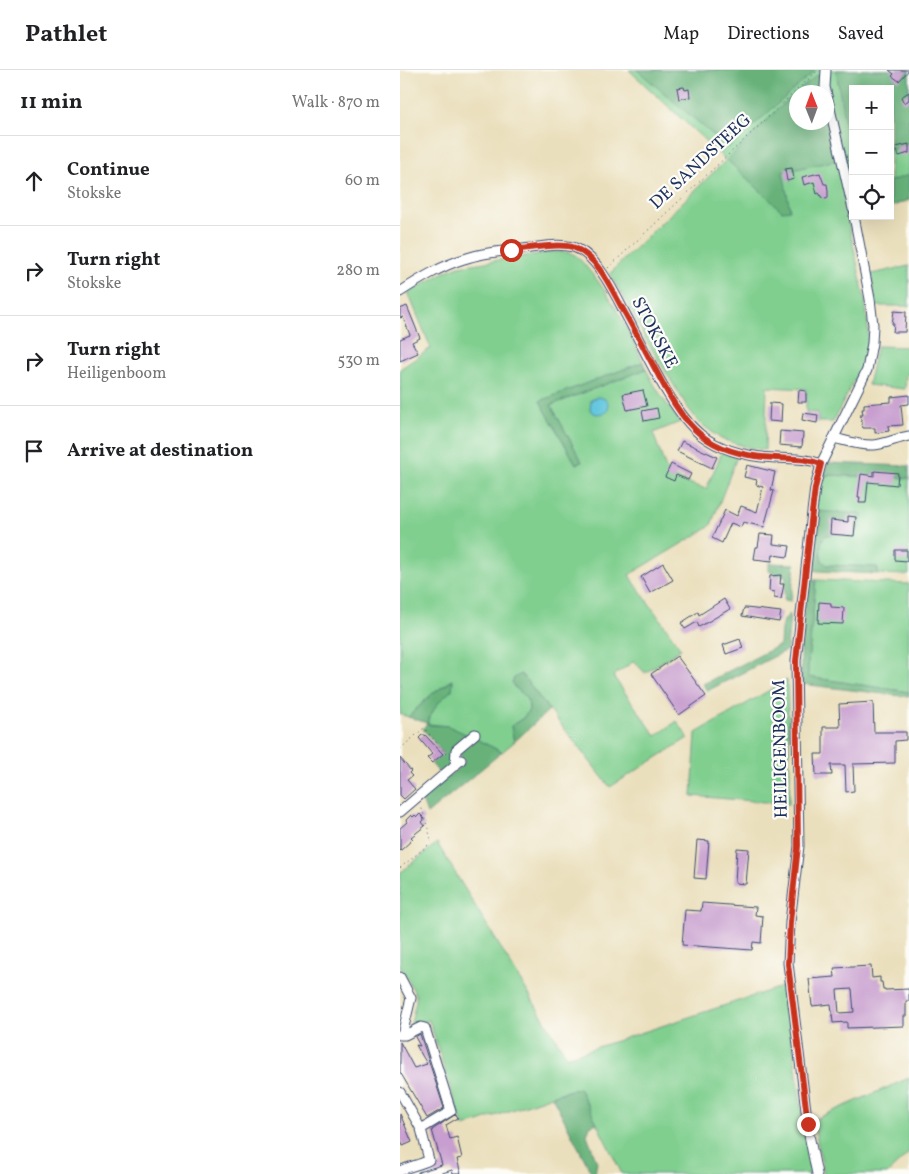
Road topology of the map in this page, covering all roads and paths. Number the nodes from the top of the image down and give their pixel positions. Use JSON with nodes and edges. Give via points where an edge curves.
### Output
{"nodes":[{"id":1,"x":818,"y":70,"type":"edge"},
{"id":2,"x":826,"y":70,"type":"edge"},
{"id":3,"x":849,"y":192,"type":"edge"},
{"id":4,"x":855,"y":220,"type":"edge"},
{"id":5,"x":602,"y":273,"type":"junction"},
{"id":6,"x":400,"y":292,"type":"edge"},
{"id":7,"x":909,"y":436,"type":"edge"},
{"id":8,"x":834,"y":438,"type":"junction"},
{"id":9,"x":821,"y":464,"type":"junction"},
{"id":10,"x":475,"y":734,"type":"dead end"},
{"id":11,"x":400,"y":749,"type":"edge"},
{"id":12,"x":458,"y":763,"type":"junction"},
{"id":13,"x":415,"y":799,"type":"junction"},
{"id":14,"x":400,"y":812,"type":"edge"},
{"id":15,"x":400,"y":868,"type":"edge"},
{"id":16,"x":400,"y":977,"type":"edge"},
{"id":17,"x":401,"y":1035,"type":"edge"},
{"id":18,"x":400,"y":1092,"type":"edge"},
{"id":19,"x":421,"y":1129,"type":"junction"},
{"id":20,"x":400,"y":1171,"type":"edge"},
{"id":21,"x":817,"y":1174,"type":"edge"}],
"edges":[{"from":1,"to":5,"type":"path","name":"DE SANDSTEEG"},
{"from":2,"to":3,"type":"street","via":[[825,87]]},
{"from":4,"to":8,"type":"street","name":"HEILIGENBOOM","via":[[870,299],[872,343],[867,370]]},
{"from":5,"to":6,"type":"street","name":"STOKSKE","via":[[585,253],[573,247],[555,246],[464,259]]},
{"from":5,"to":9,"type":"street","name":"STOKSKE","via":[[670,396],[695,430],[718,446],[737,453],[804,459]]},
{"from":7,"to":8,"type":"street","via":[[873,445]]},
{"from":8,"to":9,"type":"street","name":"HEILIGENBOOM"},
{"from":9,"to":21,"type":"street","name":"HEILIGENBOOM","via":[[815,488],[796,661],[798,846],[788,964],[809,1135]]},
{"from":10,"to":12,"type":"street","via":[[456,750]]},
{"from":11,"to":12,"type":"path","via":[[424,728]]},
{"from":12,"to":13,"type":"street"},
{"from":13,"to":14,"type":"street"},
{"from":13,"to":15,"type":"path","via":[[421,805],[432,842]]},
{"from":16,"to":17,"type":"street","via":[[411,998]]},
{"from":17,"to":19,"type":"street","via":[[425,1028],[451,1111]]},
{"from":18,"to":19,"type":"street"},
{"from":19,"to":20,"type":"street","via":[[429,1160]]}]}
